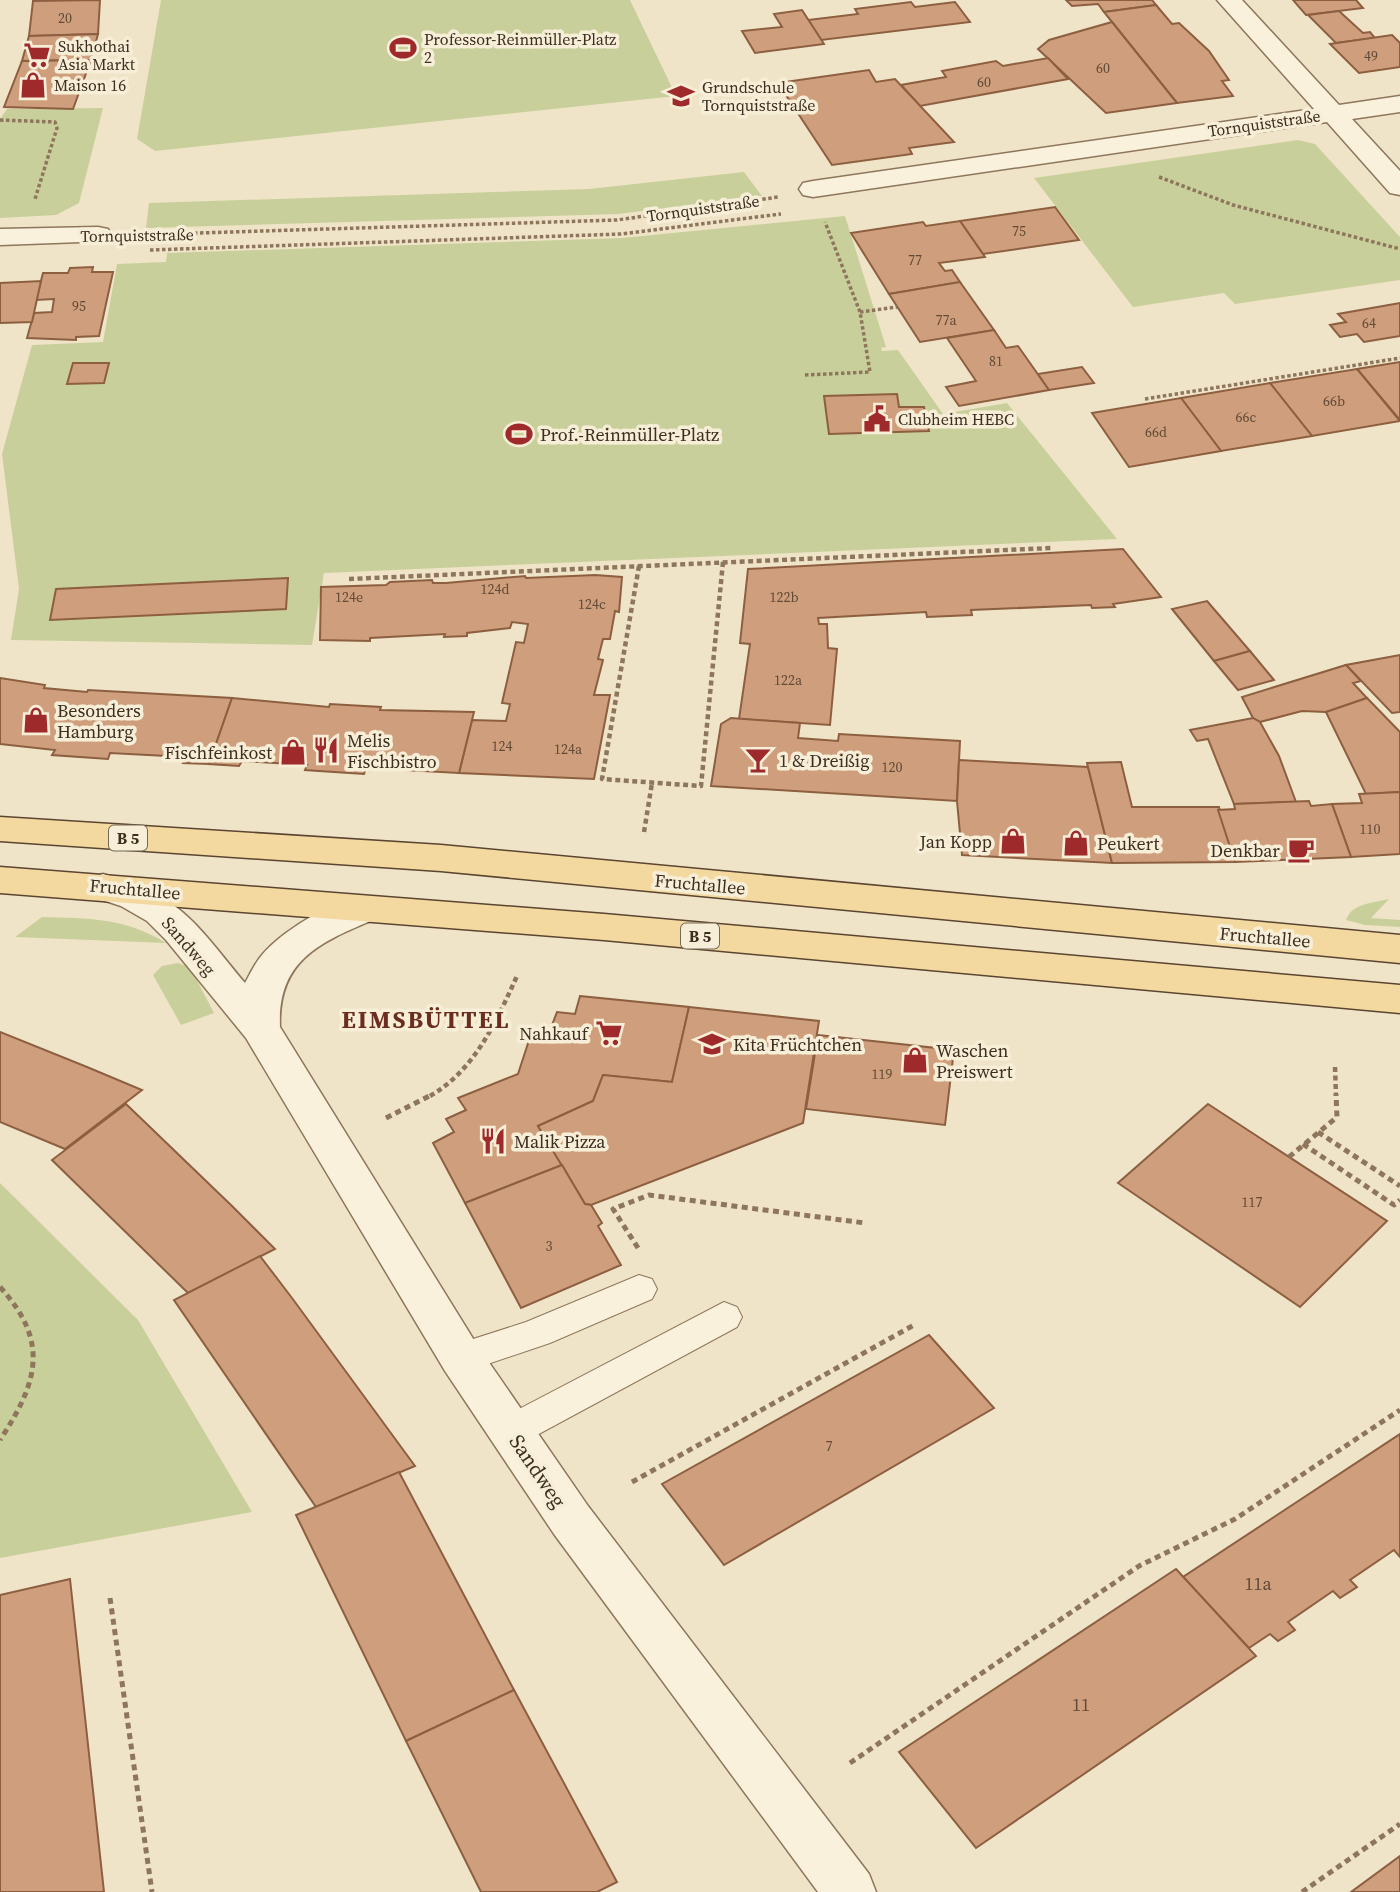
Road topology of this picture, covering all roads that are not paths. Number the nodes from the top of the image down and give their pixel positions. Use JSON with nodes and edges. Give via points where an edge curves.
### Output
{"nodes":[{"id":1,"x":1229,"y":0,"type":"edge"},
{"id":2,"x":1400,"y":104,"type":"edge"},
{"id":3,"x":1331,"y":114,"type":"junction"},
{"id":4,"x":1400,"y":187,"type":"edge"},
{"id":5,"x":813,"y":190,"type":"road end"},
{"id":6,"x":98,"y":235,"type":"road end"},
{"id":7,"x":0,"y":237,"type":"edge"},
{"id":8,"x":0,"y":829,"type":"edge"},
{"id":9,"x":0,"y":880,"type":"edge"},
{"id":10,"x":103,"y":887,"type":"junction"},
{"id":11,"x":367,"y":908,"type":"junction"},
{"id":12,"x":1400,"y":948,"type":"edge"},
{"id":13,"x":1400,"y":999,"type":"edge"},
{"id":14,"x":260,"y":1028,"type":"junction"},
{"id":15,"x":639,"y":1289,"type":"dead end"},
{"id":16,"x":724,"y":1317,"type":"dead end"},
{"id":17,"x":461,"y":1358,"type":"junction"},
{"id":18,"x":510,"y":1432,"type":"junction"},
{"id":19,"x":850,"y":1892,"type":"edge"}],
"edges":[{"from":1,"to":3,"type":"street"},
{"from":2,"to":3,"type":"street","name":"Tornquiststraße"},
{"from":3,"to":4,"type":"street"},
{"from":3,"to":5,"type":"street","name":"Tornquiststraße"},
{"from":6,"to":7,"type":"street","name":"Tornquiststraße"},
{"from":8,"to":12,"type":"main road","name":"Fruchtallee","number":"B 5","via":[[441,858]]},
{"from":9,"to":10,"type":"main road","name":"Fruchtallee","number":"B 5"},
{"from":10,"to":11,"type":"main road","name":"Fruchtallee","number":"B 5"},
{"from":10,"to":14,"type":"street","name":"Sandweg","via":[[160,912]]},
{"from":11,"to":13,"type":"main road","name":"Fruchtallee","number":"B 5"},
{"from":11,"to":14,"type":"street","via":[[306,937],[272,968],[256,1006]]},
{"from":14,"to":17,"type":"street","name":"Sandweg"},
{"from":15,"to":17,"type":"lane","via":[[537,1333]]},
{"from":16,"to":18,"type":"lane"},
{"from":17,"to":18,"type":"street","name":"Sandweg"},
{"from":18,"to":19,"type":"street","name":"Sandweg"}]}
